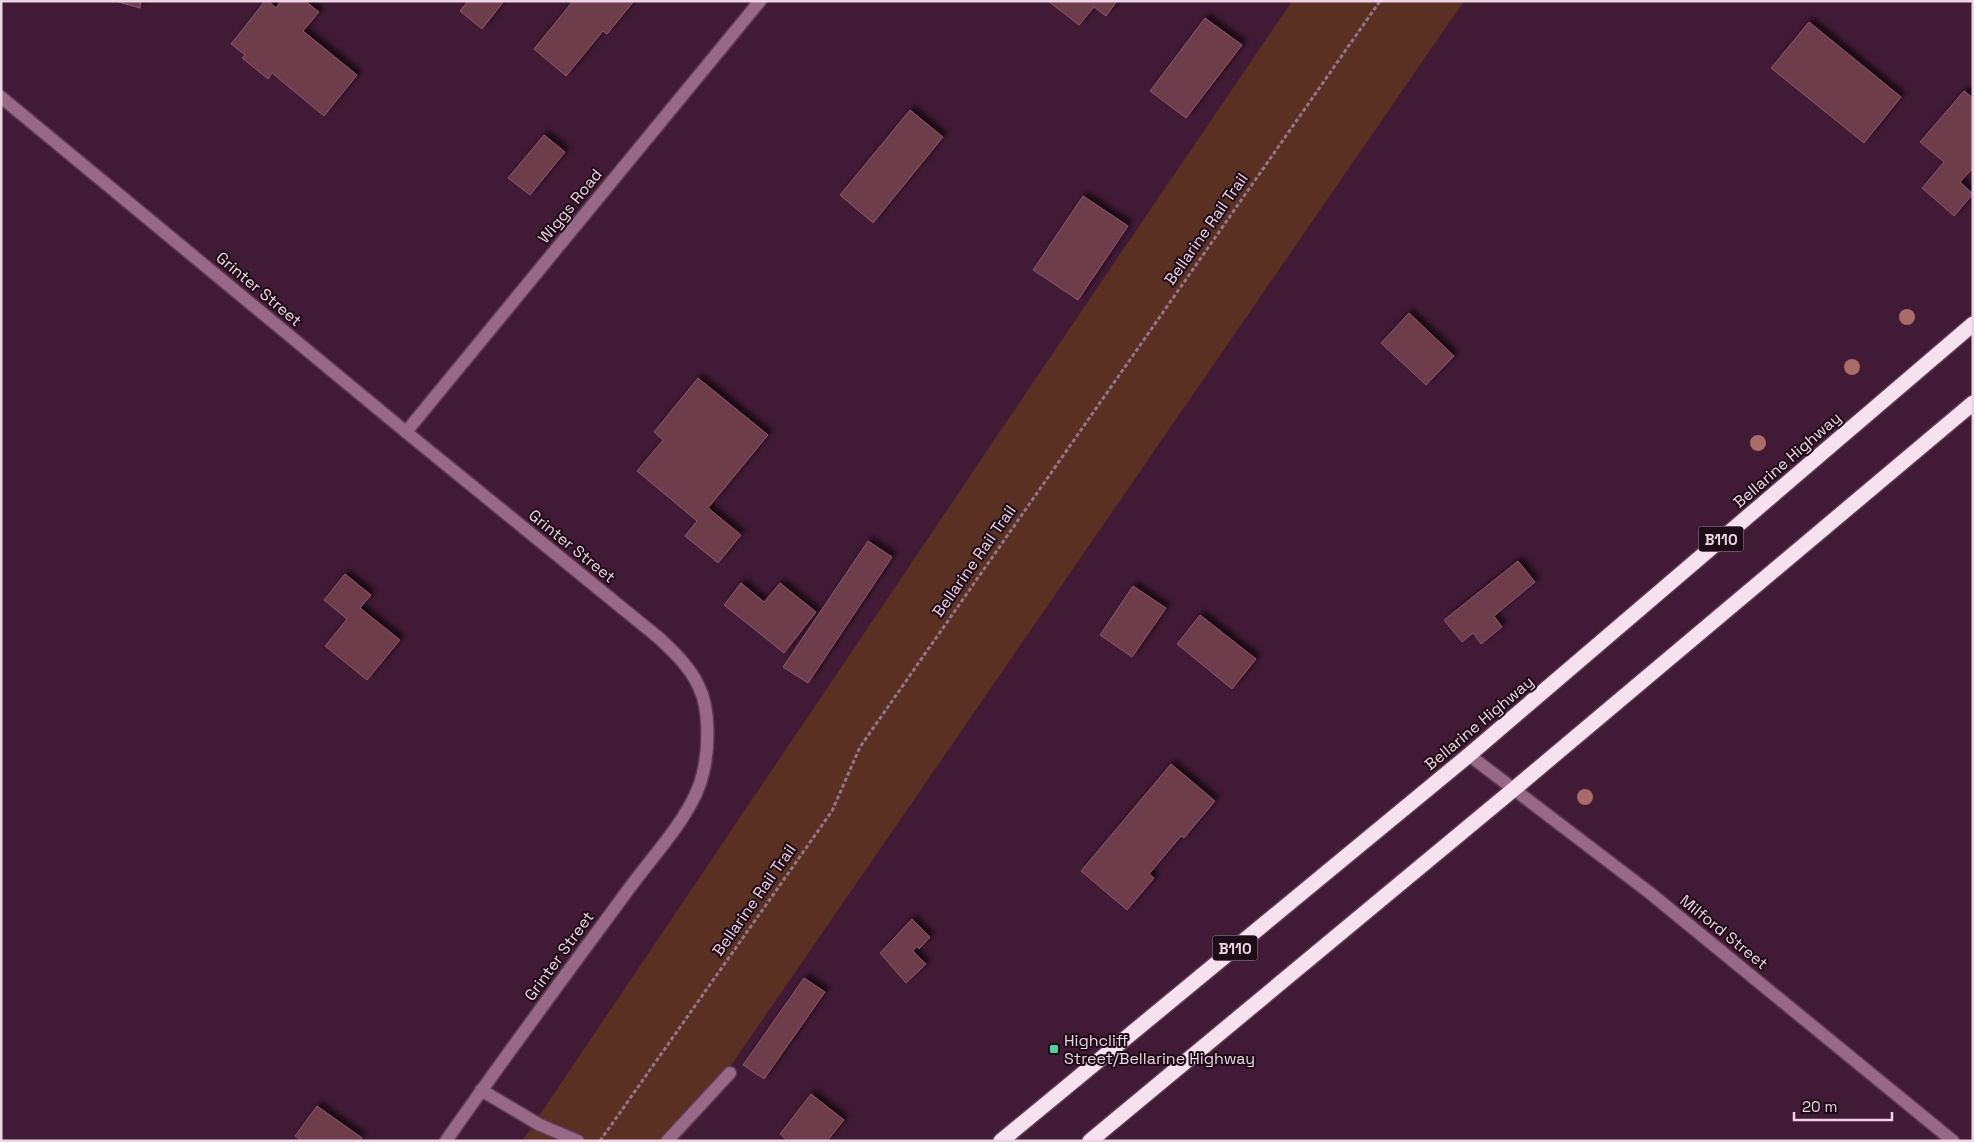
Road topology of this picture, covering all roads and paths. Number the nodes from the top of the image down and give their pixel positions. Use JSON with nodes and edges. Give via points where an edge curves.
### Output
{"nodes":[{"id":1,"x":760,"y":1,"type":"edge"},
{"id":2,"x":1380,"y":1,"type":"edge"},
{"id":3,"x":1,"y":97,"type":"edge"},
{"id":4,"x":1973,"y":324,"type":"edge"},
{"id":5,"x":1973,"y":403,"type":"edge"},
{"id":6,"x":406,"y":432,"type":"junction"},
{"id":7,"x":1469,"y":755,"type":"junction"},
{"id":8,"x":1514,"y":789,"type":"junction"},
{"id":9,"x":730,"y":1073,"type":"dead end"},
{"id":10,"x":481,"y":1090,"type":"junction"},
{"id":11,"x":446,"y":1141,"type":"edge"},
{"id":12,"x":578,"y":1141,"type":"edge"},
{"id":13,"x":600,"y":1141,"type":"edge"},
{"id":14,"x":667,"y":1141,"type":"edge"},
{"id":15,"x":1001,"y":1141,"type":"edge"},
{"id":16,"x":1090,"y":1141,"type":"edge"},
{"id":17,"x":1953,"y":1141,"type":"edge"}],
"edges":[{"from":1,"to":6,"type":"street","name":"Wiggs Road"},
{"from":2,"to":13,"type":"path","name":"Bellarine Rail Trail","via":[[860,747],[832,811]]},
{"from":3,"to":6,"type":"street","name":"Grinter Street"},
{"from":4,"to":7,"type":"highway","name":"Bellarine Highway","number":"B110"},
{"from":5,"to":8,"type":"highway"},
{"from":6,"to":10,"type":"street","name":"Grinter Street","via":[[659,638],[682,660],[700,688],[706,712],[703,773],[687,812]]},
{"from":7,"to":8,"type":"street","name":"Milford Street"},
{"from":7,"to":15,"type":"highway","name":"Bellarine Highway","number":"B110"},
{"from":8,"to":16,"type":"highway"},
{"from":8,"to":17,"type":"street","name":"Milford Street","via":[[1650,893]]},
{"from":9,"to":14,"type":"street"},
{"from":10,"to":11,"type":"street","name":"Grinter Street"},
{"from":10,"to":12,"type":"street","via":[[540,1125]]}]}
